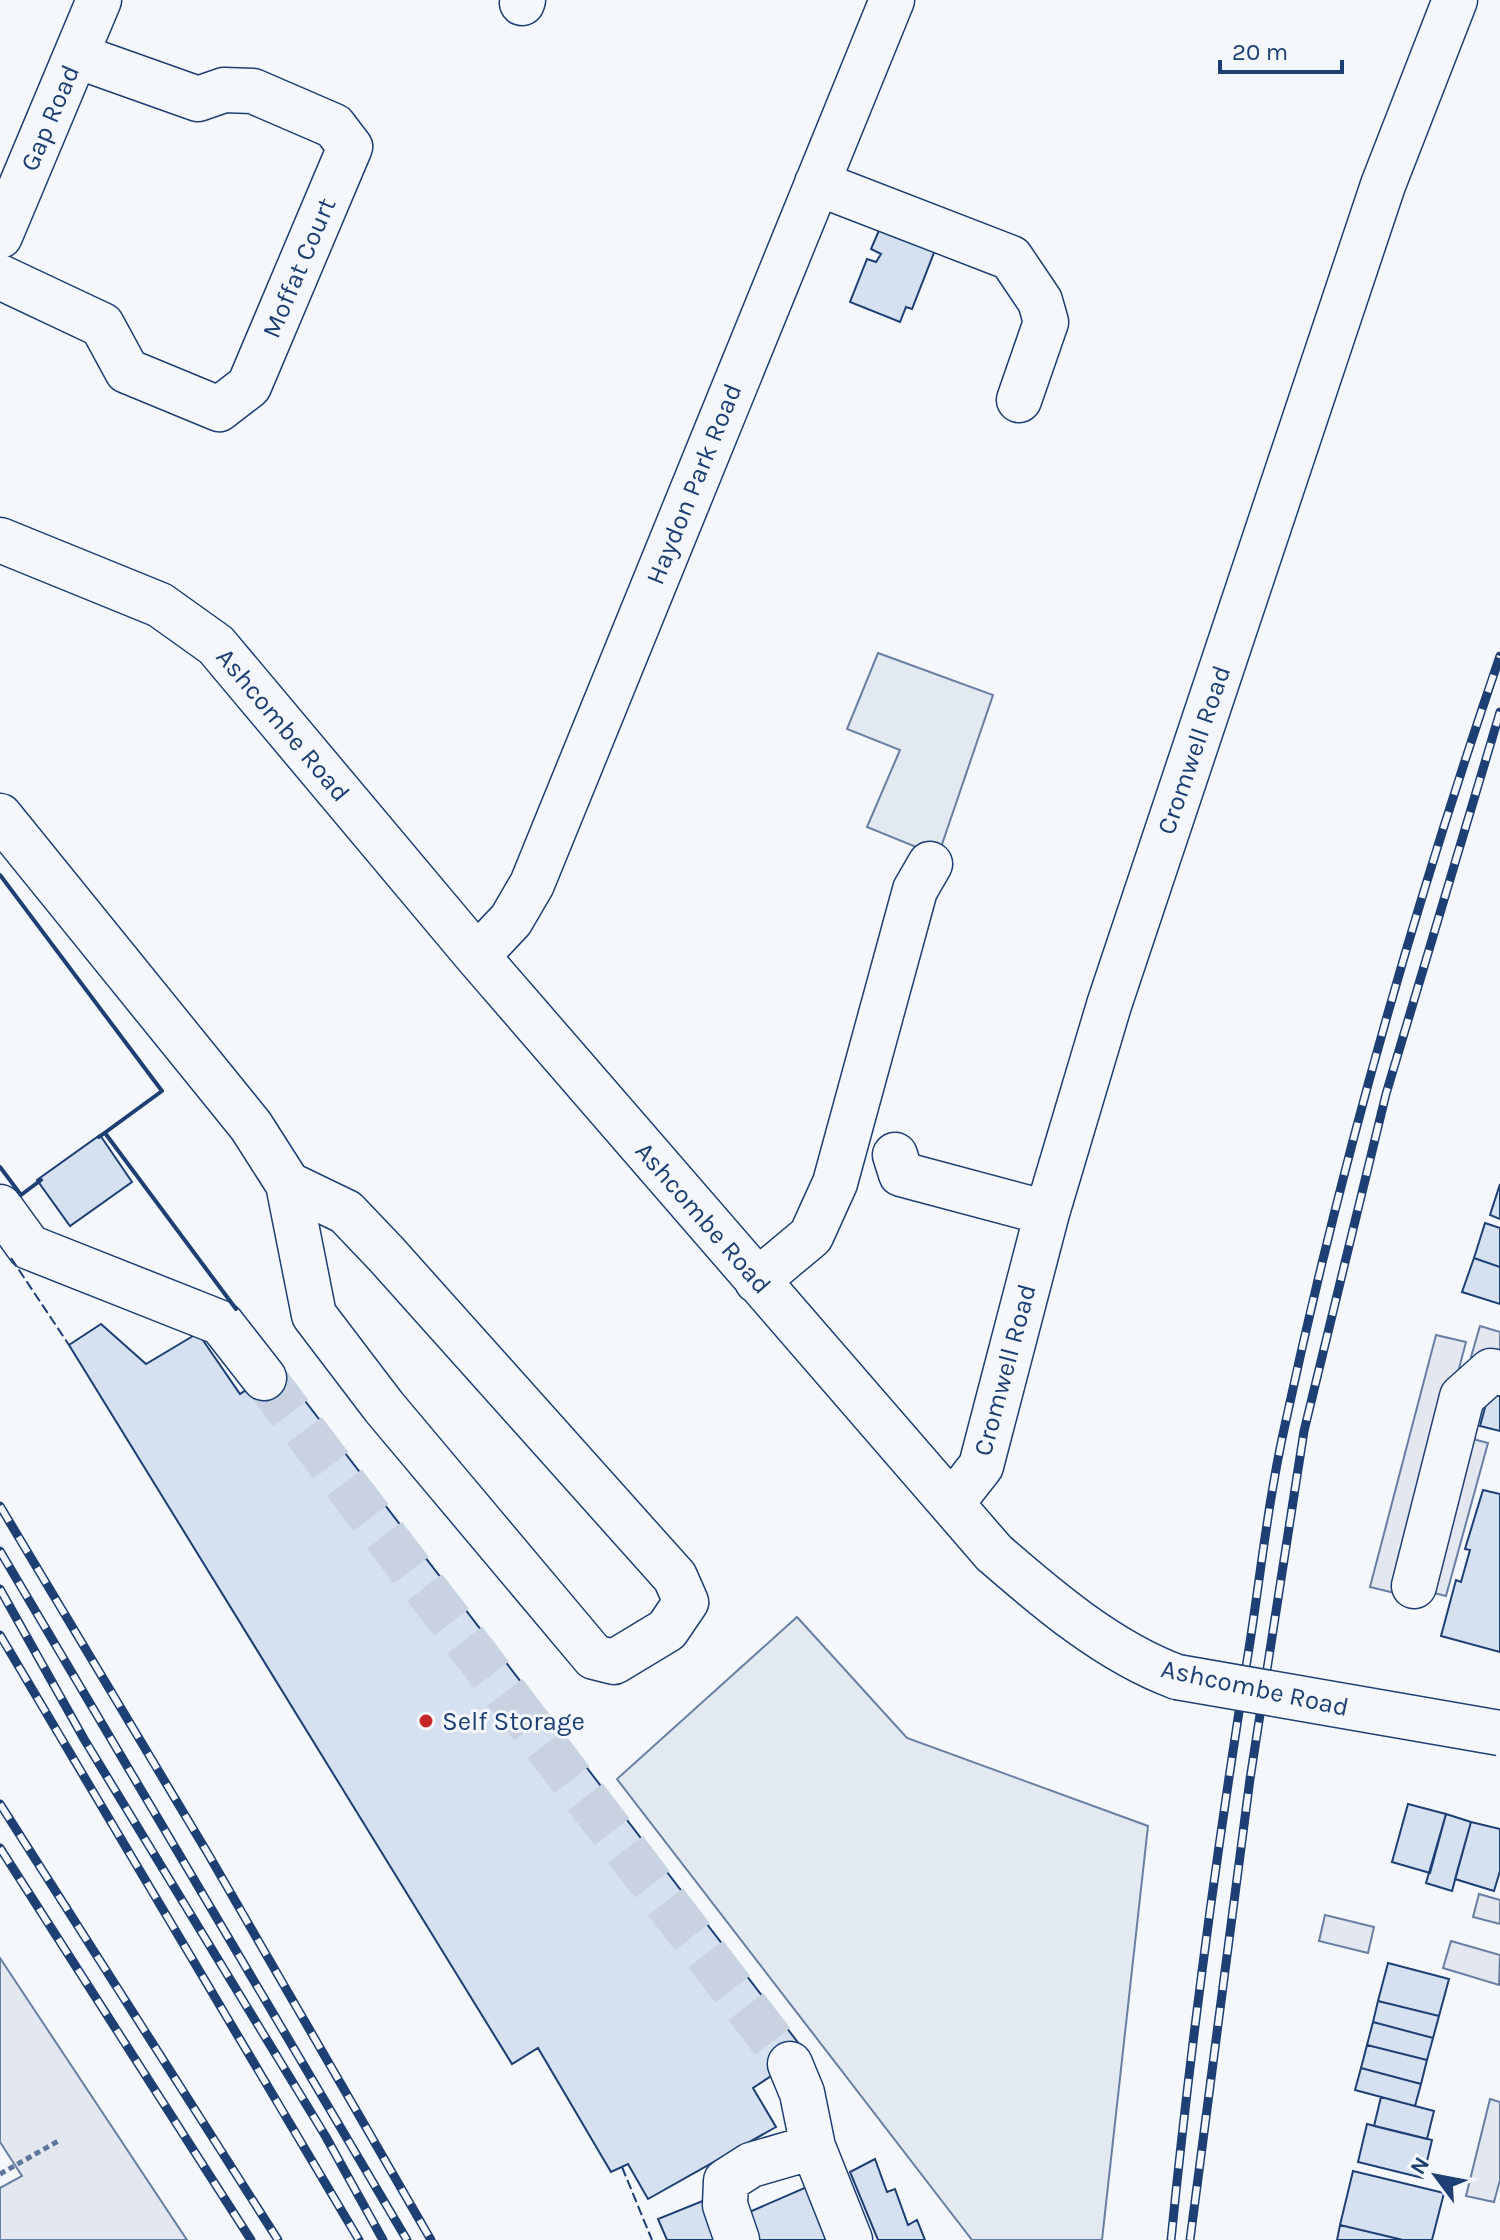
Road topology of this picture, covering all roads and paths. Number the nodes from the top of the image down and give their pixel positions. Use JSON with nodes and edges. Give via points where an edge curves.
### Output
{"nodes":[{"id":1,"x":99,"y":0,"type":"edge"},
{"id":2,"x":892,"y":0,"type":"edge"},
{"id":3,"x":1455,"y":0,"type":"edge"},
{"id":4,"x":77,"y":56,"type":"junction"},
{"id":5,"x":817,"y":183,"type":"junction"},
{"id":6,"x":0,"y":236,"type":"edge"},
{"id":7,"x":0,"y":277,"type":"edge"},
{"id":8,"x":1019,"y":400,"type":"dead end"},
{"id":9,"x":0,"y":540,"type":"edge"},
{"id":10,"x":0,"y":816,"type":"edge"},
{"id":11,"x":930,"y":864,"type":"dead end"},
{"id":12,"x":477,"y":956,"type":"junction"},
{"id":13,"x":895,"y":1155,"type":"dead end"},
{"id":14,"x":288,"y":1184,"type":"junction"},
{"id":15,"x":0,"y":1207,"type":"edge"},
{"id":16,"x":1047,"y":1213,"type":"junction"},
{"id":17,"x":757,"y":1281,"type":"junction"},
{"id":18,"x":1500,"y":1373,"type":"edge"},
{"id":19,"x":264,"y":1378,"type":"tunnel mouth"},
{"id":20,"x":952,"y":1503,"type":"junction"},
{"id":21,"x":1414,"y":1586,"type":"dead end"},
{"id":22,"x":1500,"y":1733,"type":"edge"},
{"id":23,"x":790,"y":2064,"type":"tunnel mouth"},
{"id":24,"x":60,"y":2140,"type":"dead end"},
{"id":25,"x":813,"y":2147,"type":"junction"},
{"id":26,"x":0,"y":2174,"type":"edge"},
{"id":27,"x":737,"y":2240,"type":"edge"},
{"id":28,"x":850,"y":2240,"type":"edge"}],
"edges":[{"from":1,"to":4,"type":"street","name":"Gap Road"},
{"from":2,"to":5,"type":"street","name":"Haydon Park Road"},
{"from":3,"to":16,"type":"street","name":"Cromwell Road","via":[[1383,185],[1147,886]]},
{"from":4,"to":6,"type":"street","name":"Gap Road"},
{"from":4,"to":7,"type":"street","name":"Moffat Court","via":[[198,99],[224,90],[253,91],[334,126],[350,147],[249,386],[219,409],[127,371],[102,325]]},
{"from":5,"to":8,"type":"street","via":[[1011,258],[1040,301],[1046,322]]},
{"from":5,"to":12,"type":"street","name":"Haydon Park Road","via":[[532,884],[511,920]]},
{"from":9,"to":12,"type":"street","name":"Ashcombe Road","via":[[160,605],[216,645]]},
{"from":10,"to":14,"type":"street","via":[[251,1126]]},
{"from":11,"to":17,"type":"street","via":[[915,890],[835,1183],[811,1236]]},
{"from":12,"to":17,"type":"street","name":"Ashcombe Road"},
{"from":13,"to":16,"type":"street","via":[[901,1174]]},
{"from":14,"to":14,"type":"street","via":[[314,1315],[384,1407],[594,1657],[614,1662],[667,1630],[686,1602],[675,1577],[346,1212]]},
{"from":15,"to":19,"type":"street","via":[[29,1247],[221,1323]]},
{"from":16,"to":20,"type":"street","name":"Cromwell Road","via":[[981,1466]]},
{"from":17,"to":20,"type":"street","name":"Ashcombe Road"},
{"from":18,"to":21,"type":"street","via":[[1491,1371],[1462,1397]]},
{"from":20,"to":22,"type":"street","name":"Ashcombe Road","bridge":true,"via":[[994,1553],[1036,1589],[1143,1665],[1177,1677]]},
{"from":23,"to":25,"type":"street"},
{"from":24,"to":26,"type":"path"},
{"from":25,"to":27,"type":"street","via":[[751,2165],[726,2181],[725,2205]]},
{"from":25,"to":28,"type":"street"}]}
